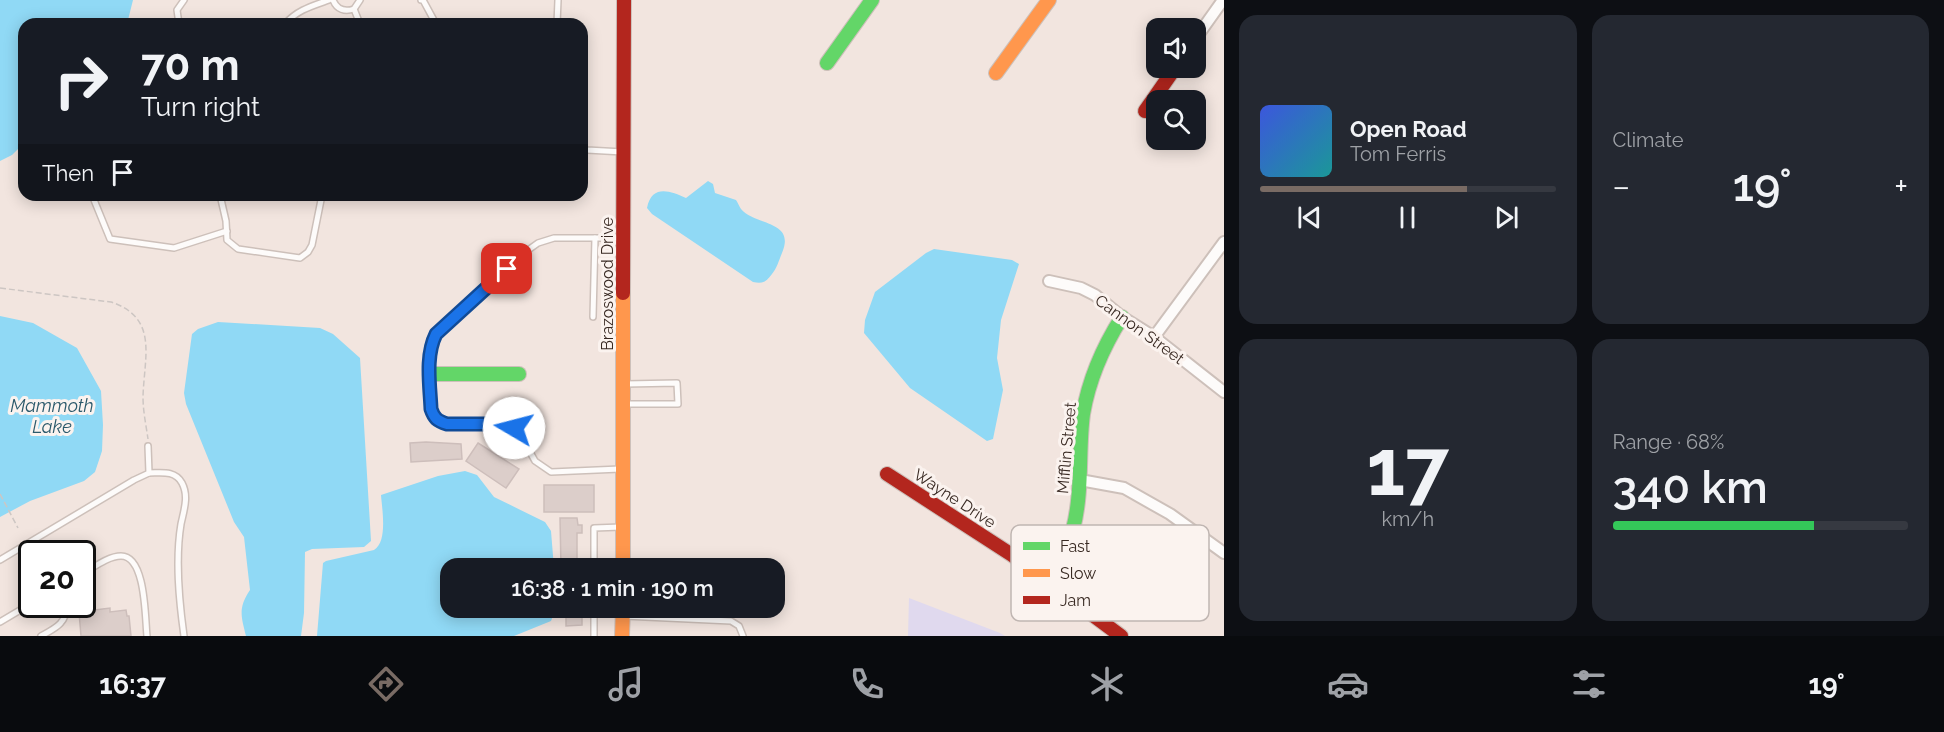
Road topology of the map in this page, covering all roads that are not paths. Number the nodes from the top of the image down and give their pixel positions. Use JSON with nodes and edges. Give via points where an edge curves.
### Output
{"nodes":[{"id":1,"x":184,"y":0,"type":"edge"},
{"id":2,"x":331,"y":0,"type":"edge"},
{"id":3,"x":360,"y":0,"type":"edge"},
{"id":4,"x":421,"y":0,"type":"edge"},
{"id":5,"x":558,"y":0,"type":"edge"},
{"id":6,"x":624,"y":0,"type":"edge"},
{"id":7,"x":872,"y":0,"type":"edge"},
{"id":8,"x":1049,"y":0,"type":"edge"},
{"id":9,"x":1223,"y":0,"type":"edge"},
{"id":10,"x":354,"y":9,"type":"junction"},
{"id":11,"x":178,"y":18,"type":"edge"},
{"id":12,"x":290,"y":18,"type":"edge"},
{"id":13,"x":358,"y":18,"type":"edge"},
{"id":14,"x":434,"y":18,"type":"edge"},
{"id":15,"x":557,"y":18,"type":"edge"},
{"id":16,"x":1206,"y":24,"type":"edge"},
{"id":17,"x":828,"y":63,"type":"dead end"},
{"id":18,"x":996,"y":73,"type":"dead end"},
{"id":19,"x":1168,"y":78,"type":"edge"},
{"id":20,"x":1145,"y":111,"type":"dead end"},
{"id":21,"x":588,"y":150,"type":"edge"},
{"id":22,"x":625,"y":152,"type":"junction"},
{"id":23,"x":94,"y":201,"type":"edge"},
{"id":24,"x":221,"y":201,"type":"edge"},
{"id":25,"x":321,"y":201,"type":"edge"},
{"id":26,"x":227,"y":231,"type":"junction"},
{"id":27,"x":595,"y":238,"type":"junction"},
{"id":28,"x":623,"y":238,"type":"junction"},
{"id":29,"x":1224,"y":242,"type":"edge"},
{"id":30,"x":1048,"y":281,"type":"dead end"},
{"id":31,"x":593,"y":316,"type":"dead end"},
{"id":32,"x":1122,"y":317,"type":"junction"},
{"id":33,"x":1155,"y":337,"type":"junction"},
{"id":34,"x":430,"y":374,"type":"junction"},
{"id":35,"x":519,"y":374,"type":"dead end"},
{"id":36,"x":623,"y":384,"type":"junction"},
{"id":37,"x":1224,"y":392,"type":"edge"},
{"id":38,"x":623,"y":404,"type":"junction"},
{"id":39,"x":148,"y":446,"type":"road end"},
{"id":40,"x":624,"y":469,"type":"junction"},
{"id":41,"x":149,"y":473,"type":"junction"},
{"id":42,"x":887,"y":474,"type":"dead end"},
{"id":43,"x":1080,"y":480,"type":"junction"},
{"id":44,"x":1074,"y":525,"type":"edge"},
{"id":45,"x":1185,"y":525,"type":"edge"},
{"id":46,"x":623,"y":527,"type":"junction"},
{"id":47,"x":1209,"y":542,"type":"edge"},
{"id":48,"x":1224,"y":553,"type":"edge"},
{"id":49,"x":1011,"y":554,"type":"edge"},
{"id":50,"x":594,"y":558,"type":"edge"},
{"id":51,"x":623,"y":558,"type":"edge"},
{"id":52,"x":0,"y":560,"type":"edge"},
{"id":53,"x":96,"y":566,"type":"edge"},
{"id":54,"x":18,"y":611,"type":"edge"},
{"id":55,"x":65,"y":618,"type":"edge"},
{"id":56,"x":594,"y":618,"type":"edge"},
{"id":57,"x":623,"y":618,"type":"edge"},
{"id":58,"x":695,"y":618,"type":"edge"},
{"id":59,"x":1100,"y":621,"type":"edge"},
{"id":60,"x":0,"y":622,"type":"edge"},
{"id":61,"x":41,"y":636,"type":"edge"},
{"id":62,"x":147,"y":636,"type":"edge"},
{"id":63,"x":184,"y":636,"type":"edge"},
{"id":64,"x":594,"y":636,"type":"edge"},
{"id":65,"x":622,"y":636,"type":"edge"},
{"id":66,"x":743,"y":636,"type":"edge"},
{"id":67,"x":1121,"y":636,"type":"edge"}],
"edges":[{"from":1,"to":11,"type":"lane","via":[[177,10]]},
{"from":2,"to":10,"type":"lane","via":[[345,11]]},
{"from":2,"to":12,"type":"lane"},
{"from":3,"to":10,"type":"lane"},
{"from":4,"to":14,"type":"lane"},
{"from":5,"to":15,"type":"lane"},
{"from":6,"to":22,"type":"street","name":"Brazoswood Drive"},
{"from":7,"to":17,"type":"street"},
{"from":8,"to":18,"type":"street"},
{"from":9,"to":16,"type":"street"},
{"from":10,"to":13,"type":"lane"},
{"from":19,"to":20,"type":"street"},
{"from":21,"to":22,"type":"lane"},
{"from":22,"to":28,"type":"street","name":"Brazoswood Drive"},
{"from":23,"to":26,"type":"lane","via":[[110,239],[174,248]]},
{"from":24,"to":26,"type":"lane"},
{"from":25,"to":26,"type":"lane","via":[[312,245],[300,258],[238,249],[227,240]]},
{"from":27,"to":28,"type":"lane"},
{"from":27,"to":31,"type":"lane"},
{"from":27,"to":34,"type":"lane","via":[[554,238],[524,253],[436,334]]},
{"from":28,"to":36,"type":"street","name":"Brazoswood Drive"},
{"from":29,"to":33,"type":"street"},
{"from":30,"to":32,"type":"street","name":"Cannon Street","via":[[1081,288]]},
{"from":32,"to":33,"type":"street","name":"Cannon Street"},
{"from":32,"to":43,"type":"street","name":"Mifflin Street","via":[[1101,350],[1088,389]]},
{"from":33,"to":37,"type":"street","name":"Cannon Street"},
{"from":34,"to":35,"type":"street"},
{"from":34,"to":40,"type":"lane","via":[[431,409],[439,421],[506,424],[520,434],[535,461],[551,472]]},
{"from":36,"to":38,"type":"street","name":"Brazoswood Drive"},
{"from":36,"to":38,"type":"lane","via":[[677,384],[678,404]]},
{"from":38,"to":40,"type":"street","name":"Brazoswood Drive"},
{"from":39,"to":41,"type":"lane"},
{"from":40,"to":46,"type":"street","name":"Brazoswood Drive"},
{"from":41,"to":52,"type":"lane"},
{"from":41,"to":63,"type":"lane","via":[[177,476],[187,497],[178,561]]},
{"from":42,"to":49,"type":"street","name":"Wayne Drive"},
{"from":43,"to":44,"type":"street","name":"Mifflin Street"},
{"from":43,"to":45,"type":"street","via":[[1124,488]]},
{"from":46,"to":50,"type":"lane","via":[[594,528]]},
{"from":46,"to":51,"type":"street","name":"Brazoswood Drive"},
{"from":47,"to":48,"type":"street"},
{"from":53,"to":62,"type":"lane","via":[[121,556],[137,568]]},
{"from":54,"to":60,"type":"lane"},
{"from":55,"to":61,"type":"lane"},
{"from":56,"to":64,"type":"lane"},
{"from":57,"to":65,"type":"street"},
{"from":58,"to":66,"type":"lane","via":[[731,621],[739,626]]},
{"from":59,"to":67,"type":"street","name":"Wayne Drive"}]}
